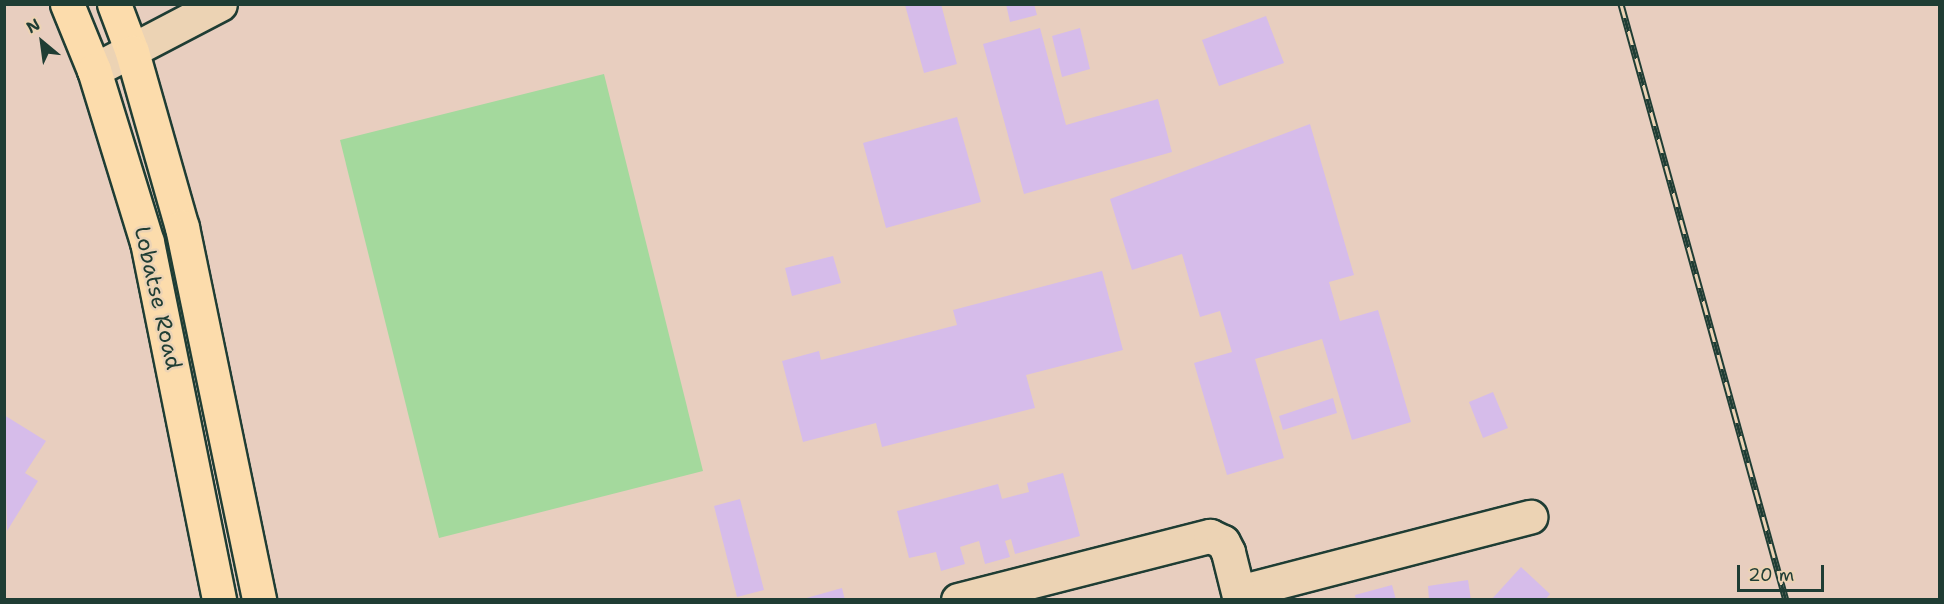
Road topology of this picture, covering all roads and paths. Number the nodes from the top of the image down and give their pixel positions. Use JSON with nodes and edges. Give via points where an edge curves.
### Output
{"nodes":[{"id":1,"x":68,"y":4,"type":"edge"},
{"id":2,"x":114,"y":4,"type":"edge"},
{"id":3,"x":220,"y":4,"type":"edge"},
{"id":4,"x":132,"y":52,"type":"junction"},
{"id":5,"x":94,"y":70,"type":"junction"},
{"id":6,"x":1530,"y":517,"type":"dead end"},
{"id":7,"x":1239,"y":596,"type":"edge"},
{"id":8,"x":219,"y":600,"type":"edge"},
{"id":9,"x":259,"y":600,"type":"edge"},
{"id":10,"x":958,"y":600,"type":"edge"}],
"edges":[{"from":1,"to":5,"type":"highway","name":"Lobatse Road"},
{"from":2,"to":4,"type":"highway","name":"Lobatse Road"},
{"from":3,"to":4,"type":"street"},
{"from":4,"to":5,"type":"street"},
{"from":4,"to":9,"type":"highway","name":"Lobatse Road","via":[[182,227]]},
{"from":5,"to":8,"type":"highway","name":"Lobatse Road","via":[[147,242]]},
{"from":6,"to":7,"type":"street"},
{"from":7,"to":10,"type":"street","via":[[1223,542],[1210,536]]}]}
